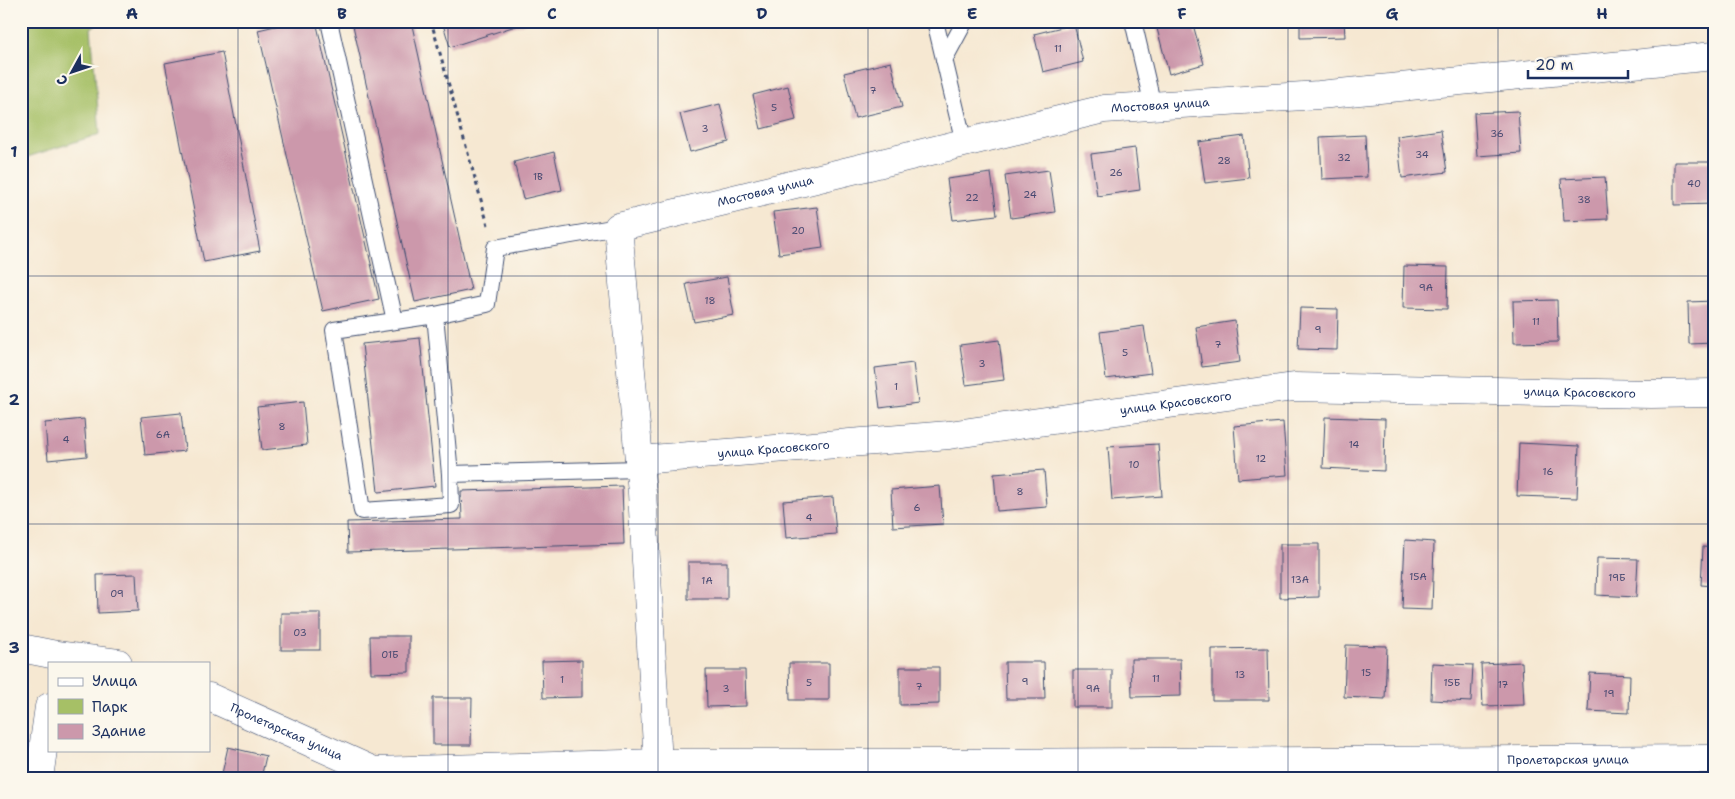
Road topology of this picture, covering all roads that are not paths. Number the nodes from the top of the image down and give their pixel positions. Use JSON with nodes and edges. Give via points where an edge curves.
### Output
{"nodes":[{"id":1,"x":329,"y":21,"type":"edge"},
{"id":2,"x":935,"y":21,"type":"edge"},
{"id":3,"x":965,"y":21,"type":"edge"},
{"id":4,"x":1133,"y":21,"type":"edge"},
{"id":5,"x":1714,"y":56,"type":"edge"},
{"id":6,"x":944,"y":60,"type":"junction"},
{"id":7,"x":1153,"y":106,"type":"junction"},
{"id":8,"x":964,"y":143,"type":"junction"},
{"id":9,"x":618,"y":227,"type":"junction"},
{"id":10,"x":435,"y":315,"type":"junction"},
{"id":11,"x":395,"y":321,"type":"junction"},
{"id":12,"x":1714,"y":393,"type":"edge"},
{"id":13,"x":639,"y":465,"type":"junction"},
{"id":14,"x":450,"y":474,"type":"junction"},
{"id":15,"x":21,"y":648,"type":"edge"},
{"id":16,"x":55,"y":659,"type":"edge"},
{"id":17,"x":102,"y":662,"type":"edge"},
{"id":18,"x":210,"y":697,"type":"edge"},
{"id":19,"x":48,"y":715,"type":"edge"},
{"id":20,"x":1714,"y":759,"type":"edge"},
{"id":21,"x":658,"y":763,"type":"junction"},
{"id":22,"x":942,"y":771,"type":"edge"},
{"id":23,"x":554,"y":772,"type":"edge"},
{"id":24,"x":39,"y":778,"type":"edge"}],
"edges":[{"from":1,"to":11,"type":"lane"},
{"from":2,"to":6,"type":"lane"},
{"from":3,"to":6,"type":"lane"},
{"from":4,"to":7,"type":"lane"},
{"from":5,"to":7,"type":"street","name":"Мостовая улица","via":[[1319,95]]},
{"from":6,"to":8,"type":"lane"},
{"from":7,"to":8,"type":"street","name":"Мостовая улица","via":[[1104,109]]},
{"from":8,"to":9,"type":"street","name":"Мостовая улица"},
{"from":9,"to":10,"type":"lane","via":[[495,248],[487,304]]},
{"from":9,"to":13,"type":"street"},
{"from":10,"to":11,"type":"lane"},
{"from":10,"to":14,"type":"lane"},
{"from":11,"to":14,"type":"lane","via":[[334,330],[362,511],[451,505]]},
{"from":12,"to":13,"type":"street","name":"улица Красовского","via":[[1294,388],[949,435]]},
{"from":13,"to":14,"type":"lane"},
{"from":13,"to":21,"type":"street"},
{"from":15,"to":16,"type":"street"},
{"from":16,"to":17,"type":"street"},
{"from":18,"to":23,"type":"street","name":"Пролетарская улица","via":[[374,772]]},
{"from":19,"to":24,"type":"street"},
{"from":20,"to":22,"type":"street","name":"Пролетарская улица"},
{"from":21,"to":22,"type":"street","name":"Пролетарская улица"},
{"from":21,"to":23,"type":"street","name":"Пролетарская улица"}]}
